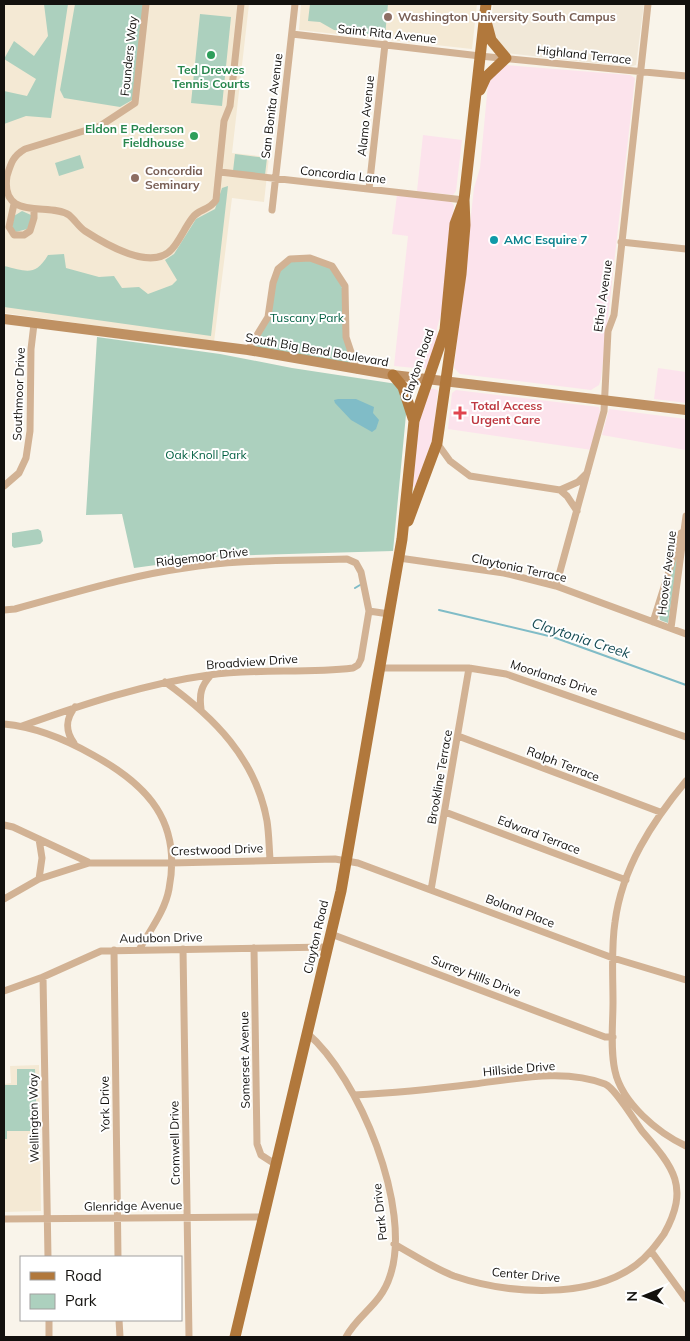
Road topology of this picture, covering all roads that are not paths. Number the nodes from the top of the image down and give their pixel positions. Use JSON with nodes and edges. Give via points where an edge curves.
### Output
{"nodes":[{"id":1,"x":146,"y":4,"type":"edge"},
{"id":2,"x":242,"y":4,"type":"edge"},
{"id":3,"x":295,"y":4,"type":"edge"},
{"id":4,"x":648,"y":4,"type":"edge"},
{"id":5,"x":486,"y":5,"type":"edge"},
{"id":6,"x":292,"y":34,"type":"junction"},
{"id":7,"x":385,"y":44,"type":"junction"},
{"id":8,"x":480,"y":56,"type":"junction"},
{"id":9,"x":506,"y":58,"type":"junction"},
{"id":10,"x":640,"y":72,"type":"junction"},
{"id":11,"x":686,"y":76,"type":"edge"},
{"id":12,"x":475,"y":104,"type":"junction"},
{"id":13,"x":220,"y":172,"type":"junction"},
{"id":14,"x":275,"y":179,"type":"junction"},
{"id":15,"x":369,"y":189,"type":"junction"},
{"id":16,"x":464,"y":200,"type":"junction"},
{"id":17,"x":14,"y":204,"type":"junction"},
{"id":18,"x":34,"y":210,"type":"junction"},
{"id":19,"x":272,"y":210,"type":"dead end"},
{"id":20,"x":621,"y":242,"type":"junction"},
{"id":21,"x":686,"y":249,"type":"edge"},
{"id":22,"x":4,"y":319,"type":"edge"},
{"id":23,"x":34,"y":324,"type":"junction"},
{"id":24,"x":248,"y":350,"type":"junction"},
{"id":25,"x":357,"y":370,"type":"junction"},
{"id":26,"x":393,"y":375,"type":"junction"},
{"id":27,"x":429,"y":379,"type":"junction"},
{"id":28,"x":446,"y":381,"type":"junction"},
{"id":29,"x":605,"y":400,"type":"junction"},
{"id":30,"x":686,"y":410,"type":"edge"},
{"id":31,"x":414,"y":421,"type":"junction"},
{"id":32,"x":437,"y":443,"type":"junction"},
{"id":33,"x":589,"y":472,"type":"junction"},
{"id":34,"x":4,"y":486,"type":"edge"},
{"id":35,"x":560,"y":490,"type":"junction"},
{"id":36,"x":577,"y":511,"type":"junction"},
{"id":37,"x":686,"y":519,"type":"edge"},
{"id":38,"x":402,"y":539,"type":"junction"},
{"id":39,"x":399,"y":558,"type":"junction"},
{"id":40,"x":556,"y":586,"type":"junction"},
{"id":41,"x":16,"y":609,"type":"junction"},
{"id":42,"x":4,"y":610,"type":"edge"},
{"id":43,"x":370,"y":611,"type":"junction"},
{"id":44,"x":389,"y":614,"type":"junction"},
{"id":45,"x":4,"y":615,"type":"edge"},
{"id":46,"x":653,"y":622,"type":"junction"},
{"id":47,"x":672,"y":628,"type":"junction"},
{"id":48,"x":686,"y":634,"type":"edge"},
{"id":49,"x":380,"y":668,"type":"junction"},
{"id":50,"x":469,"y":668,"type":"junction"},
{"id":51,"x":211,"y":674,"type":"junction"},
{"id":52,"x":166,"y":682,"type":"junction"},
{"id":53,"x":75,"y":707,"type":"junction"},
{"id":54,"x":201,"y":709,"type":"junction"},
{"id":55,"x":4,"y":724,"type":"edge"},
{"id":56,"x":22,"y":726,"type":"junction"},
{"id":57,"x":458,"y":736,"type":"junction"},
{"id":58,"x":686,"y":737,"type":"edge"},
{"id":59,"x":75,"y":744,"type":"junction"},
{"id":60,"x":686,"y":781,"type":"edge"},
{"id":61,"x":445,"y":812,"type":"junction"},
{"id":62,"x":660,"y":812,"type":"junction"},
{"id":63,"x":4,"y":825,"type":"edge"},
{"id":64,"x":39,"y":839,"type":"junction"},
{"id":65,"x":270,"y":860,"type":"junction"},
{"id":66,"x":347,"y":860,"type":"junction"},
{"id":67,"x":89,"y":862,"type":"junction"},
{"id":68,"x":171,"y":863,"type":"junction"},
{"id":69,"x":39,"y":879,"type":"junction"},
{"id":70,"x":626,"y":880,"type":"junction"},
{"id":71,"x":431,"y":890,"type":"junction"},
{"id":72,"x":4,"y":899,"type":"edge"},
{"id":73,"x":331,"y":934,"type":"junction"},
{"id":74,"x":328,"y":947,"type":"junction"},
{"id":75,"x":254,"y":948,"type":"junction"},
{"id":76,"x":183,"y":949,"type":"junction"},
{"id":77,"x":114,"y":950,"type":"junction"},
{"id":78,"x":139,"y":950,"type":"junction"},
{"id":79,"x":613,"y":958,"type":"junction"},
{"id":80,"x":43,"y":977,"type":"junction"},
{"id":81,"x":686,"y":980,"type":"edge"},
{"id":82,"x":4,"y":991,"type":"edge"},
{"id":83,"x":307,"y":1033,"type":"junction"},
{"id":84,"x":613,"y":1037,"type":"junction"},
{"id":85,"x":354,"y":1096,"type":"junction"},
{"id":86,"x":656,"y":1145,"type":"joint"},
{"id":87,"x":686,"y":1146,"type":"edge"},
{"id":88,"x":275,"y":1164,"type":"junction"},
{"id":89,"x":187,"y":1217,"type":"junction"},
{"id":90,"x":263,"y":1217,"type":"junction"},
{"id":91,"x":117,"y":1218,"type":"junction"},
{"id":92,"x":48,"y":1219,"type":"junction"},
{"id":93,"x":4,"y":1220,"type":"edge"},
{"id":94,"x":394,"y":1244,"type":"junction"},
{"id":95,"x":652,"y":1251,"type":"junction"},
{"id":96,"x":48,"y":1256,"type":"edge"},
{"id":97,"x":118,"y":1256,"type":"edge"},
{"id":98,"x":686,"y":1299,"type":"edge"},
{"id":99,"x":49,"y":1321,"type":"edge"},
{"id":100,"x":119,"y":1321,"type":"edge"},
{"id":101,"x":49,"y":1337,"type":"edge"},
{"id":102,"x":120,"y":1337,"type":"edge"},
{"id":103,"x":189,"y":1337,"type":"edge"},
{"id":104,"x":235,"y":1337,"type":"edge"},
{"id":105,"x":346,"y":1337,"type":"edge"}],
"edges":[{"from":1,"to":17,"type":"street","name":"Founders Way","via":[[135,104],[100,126],[17,154],[13,158],[6,189]]},
{"from":2,"to":13,"type":"street","via":[[230,106],[224,121]]},
{"from":3,"to":6,"type":"street","name":"San Bonita Avenue"},
{"from":4,"to":10,"type":"street","name":"Ethel Avenue"},
{"from":5,"to":8,"type":"main road","name":"Clayton Road"},
{"from":5,"to":9,"type":"main road","via":[[490,36]]},
{"from":6,"to":7,"type":"street","name":"Saint Rita Avenue"},
{"from":6,"to":14,"type":"street","name":"San Bonita Avenue"},
{"from":7,"to":8,"type":"street","name":"Saint Rita Avenue"},
{"from":7,"to":15,"type":"street","name":"Alamo Avenue"},
{"from":8,"to":9,"type":"street","name":"Highland Terrace"},
{"from":8,"to":12,"type":"main road","name":"Clayton Road"},
{"from":9,"to":10,"type":"street","name":"Highland Terrace"},
{"from":9,"to":12,"type":"main road","via":[[486,77]]},
{"from":10,"to":11,"type":"street","name":"Highland Terrace"},
{"from":10,"to":20,"type":"street","name":"Ethel Avenue"},
{"from":12,"to":16,"type":"main road","name":"Clayton Road"},
{"from":13,"to":14,"type":"street","name":"Concordia Lane"},
{"from":13,"to":18,"type":"street","via":[[219,190],[213,206],[196,214],[171,251],[158,257],[144,259],[123,252],[84,231],[62,212]]},
{"from":14,"to":15,"type":"street","name":"Concordia Lane"},
{"from":14,"to":19,"type":"street","name":"San Bonita Avenue"},
{"from":15,"to":16,"type":"street","name":"Concordia Lane"},
{"from":16,"to":27,"type":"main road","name":"Clayton Road","via":[[455,224],[445,330]]},
{"from":16,"to":28,"type":"main road","name":"Clayton Road","via":[[461,274]]},
{"from":17,"to":18,"type":"street"},
{"from":17,"to":18,"type":"street","via":[[9,227],[14,235],[30,231]]},
{"from":20,"to":21,"type":"street"},
{"from":20,"to":29,"type":"street","name":"Ethel Avenue","via":[[614,315],[608,331]]},
{"from":22,"to":23,"type":"main road","name":"South Big Bend Boulevard"},
{"from":23,"to":24,"type":"main road","name":"South Big Bend Boulevard"},
{"from":23,"to":34,"type":"street","name":"Southmoor Drive","via":[[26,458],[19,472]]},
{"from":24,"to":25,"type":"main road","name":"South Big Bend Boulevard"},
{"from":24,"to":25,"type":"street","via":[[268,317],[278,269],[290,259],[310,258],[332,266],[346,286],[346,337]]},
{"from":25,"to":26,"type":"main road","name":"South Big Bend Boulevard"},
{"from":26,"to":27,"type":"main road","name":"South Big Bend Boulevard"},
{"from":26,"to":31,"type":"main road","via":[[403,387]]},
{"from":27,"to":28,"type":"main road","name":"South Big Bend Boulevard"},
{"from":27,"to":31,"type":"main road","name":"Clayton Road"},
{"from":28,"to":29,"type":"main road","name":"South Big Bend Boulevard"},
{"from":28,"to":32,"type":"main road","name":"Clayton Road"},
{"from":29,"to":30,"type":"main road","name":"South Big Bend Boulevard"},
{"from":29,"to":33,"type":"street","name":"Ethel Avenue"},
{"from":31,"to":38,"type":"main road","name":"Clayton Road"},
{"from":32,"to":35,"type":"street","via":[[450,461],[470,476]]},
{"from":32,"to":38,"type":"main road","name":"Clayton Road"},
{"from":33,"to":35,"type":"street","via":[[578,482]]},
{"from":33,"to":36,"type":"street","name":"Ethel Avenue"},
{"from":35,"to":36,"type":"street"},
{"from":36,"to":40,"type":"street","name":"Ethel Avenue"},
{"from":37,"to":46,"type":"street","name":"Hoover Avenue"},
{"from":37,"to":47,"type":"street","name":"Hoover Avenue"},
{"from":38,"to":39,"type":"main road","name":"Clayton Road"},
{"from":39,"to":40,"type":"street","name":"Claytonia Terrace","via":[[504,573]]},
{"from":39,"to":44,"type":"main road","name":"Clayton Road"},
{"from":40,"to":46,"type":"street","name":"Claytonia Terrace"},
{"from":41,"to":42,"type":"street","name":"Ridgemoor Drive"},
{"from":41,"to":43,"type":"street","name":"Ridgemoor Drive","via":[[131,577],[186,568],[236,562],[347,559],[356,563],[361,572]]},
{"from":41,"to":45,"type":"street"},
{"from":43,"to":44,"type":"street"},
{"from":43,"to":51,"type":"street","name":"Broadview Drive","via":[[360,659],[353,668]]},
{"from":44,"to":49,"type":"main road","name":"Clayton Road"},
{"from":46,"to":47,"type":"street","name":"Claytonia Terrace"},
{"from":47,"to":48,"type":"street","name":"Claytonia Terrace"},
{"from":49,"to":50,"type":"street","name":"Moorlands Drive"},
{"from":49,"to":66,"type":"main road","name":"Clayton Road"},
{"from":50,"to":57,"type":"street","name":"Brookline Terrace"},
{"from":50,"to":58,"type":"street","name":"Moorlands Drive","via":[[526,679]]},
{"from":51,"to":52,"type":"street","name":"Broadview Drive"},
{"from":51,"to":54,"type":"street","via":[[201,688]]},
{"from":52,"to":53,"type":"street","name":"Broadview Drive"},
{"from":52,"to":54,"type":"street"},
{"from":53,"to":56,"type":"street","name":"Broadview Drive"},
{"from":53,"to":59,"type":"street","via":[[67,727]]},
{"from":54,"to":65,"type":"street","via":[[221,728],[247,766],[267,821]]},
{"from":55,"to":56,"type":"street"},
{"from":56,"to":59,"type":"street"},
{"from":57,"to":61,"type":"street","name":"Brookline Terrace"},
{"from":57,"to":62,"type":"street","name":"Ralph Terrace"},
{"from":59,"to":68,"type":"street","via":[[115,767],[154,801],[166,826]]},
{"from":60,"to":62,"type":"street"},
{"from":61,"to":70,"type":"street","name":"Edward Terrace"},
{"from":61,"to":71,"type":"street","name":"Brookline Terrace"},
{"from":62,"to":70,"type":"street"},
{"from":63,"to":64,"type":"street","name":"Crestwood Drive"},
{"from":64,"to":67,"type":"street","name":"Crestwood Drive"},
{"from":64,"to":69,"type":"street","via":[[42,858]]},
{"from":65,"to":66,"type":"street","name":"Crestwood Drive"},
{"from":65,"to":68,"type":"street","name":"Crestwood Drive"},
{"from":66,"to":71,"type":"street","name":"Boland Place"},
{"from":66,"to":73,"type":"main road","name":"Clayton Road"},
{"from":67,"to":68,"type":"street","name":"Crestwood Drive"},
{"from":67,"to":69,"type":"street","name":"Crestwood Drive"},
{"from":68,"to":78,"type":"street","via":[[165,904]]},
{"from":69,"to":72,"type":"street","name":"Crestwood Drive"},
{"from":70,"to":79,"type":"street","via":[[615,922]]},
{"from":71,"to":79,"type":"street","name":"Boland Place"},
{"from":73,"to":74,"type":"main road","name":"Clayton Road"},
{"from":73,"to":84,"type":"street","name":"Surrey Hills Drive","via":[[605,1037]]},
{"from":74,"to":75,"type":"street","name":"Audubon Drive"},
{"from":74,"to":83,"type":"main road","name":"Clayton Road"},
{"from":75,"to":76,"type":"street","name":"Audubon Drive"},
{"from":75,"to":88,"type":"street","name":"Somerset Avenue","via":[[257,1144],[261,1156]]},
{"from":76,"to":78,"type":"street","name":"Audubon Drive"},
{"from":76,"to":89,"type":"street","name":"Cromwell Drive"},
{"from":77,"to":78,"type":"street","name":"Audubon Drive"},
{"from":77,"to":80,"type":"street","name":"Audubon Drive","via":[[96,952]]},
{"from":77,"to":91,"type":"street","name":"York Drive"},
{"from":79,"to":81,"type":"street","name":"Boland Place"},
{"from":79,"to":84,"type":"street"},
{"from":80,"to":82,"type":"street","name":"Audubon Drive"},
{"from":80,"to":92,"type":"street","name":"Wellington Way"},
{"from":83,"to":85,"type":"street","name":"Park Drive","via":[[326,1051]]},
{"from":83,"to":88,"type":"main road","name":"Clayton Road"},
{"from":84,"to":87,"type":"street","via":[[616,1074],[634,1106],[658,1130]]},
{"from":85,"to":86,"type":"street","name":"Hillside Drive","via":[[527,1078],[583,1079],[607,1085]]},
{"from":85,"to":94,"type":"street","name":"Park Drive","via":[[386,1173],[392,1203]]},
{"from":86,"to":95,"type":"street","name":"Center Drive","via":[[678,1179],[682,1197],[680,1206]]},
{"from":88,"to":90,"type":"main road","name":"Clayton Road"},
{"from":89,"to":90,"type":"street","name":"Glenridge Avenue"},
{"from":89,"to":91,"type":"street","name":"Glenridge Avenue"},
{"from":89,"to":103,"type":"street","name":"Cromwell Drive"},
{"from":90,"to":104,"type":"main road","name":"Clayton Road"},
{"from":91,"to":92,"type":"street","name":"Glenridge Avenue"},
{"from":91,"to":97,"type":"street","name":"York Drive"},
{"from":92,"to":93,"type":"street","name":"Glenridge Avenue"},
{"from":92,"to":96,"type":"street","name":"Wellington Way"},
{"from":94,"to":95,"type":"street","name":"Center Drive","via":[[455,1276],[499,1286],[556,1290],[592,1285],[616,1276]]},
{"from":94,"to":105,"type":"street","name":"Park Drive","via":[[392,1271],[385,1291]]},
{"from":95,"to":98,"type":"street"},
{"from":99,"to":101,"type":"street"},
{"from":100,"to":102,"type":"street"}]}
